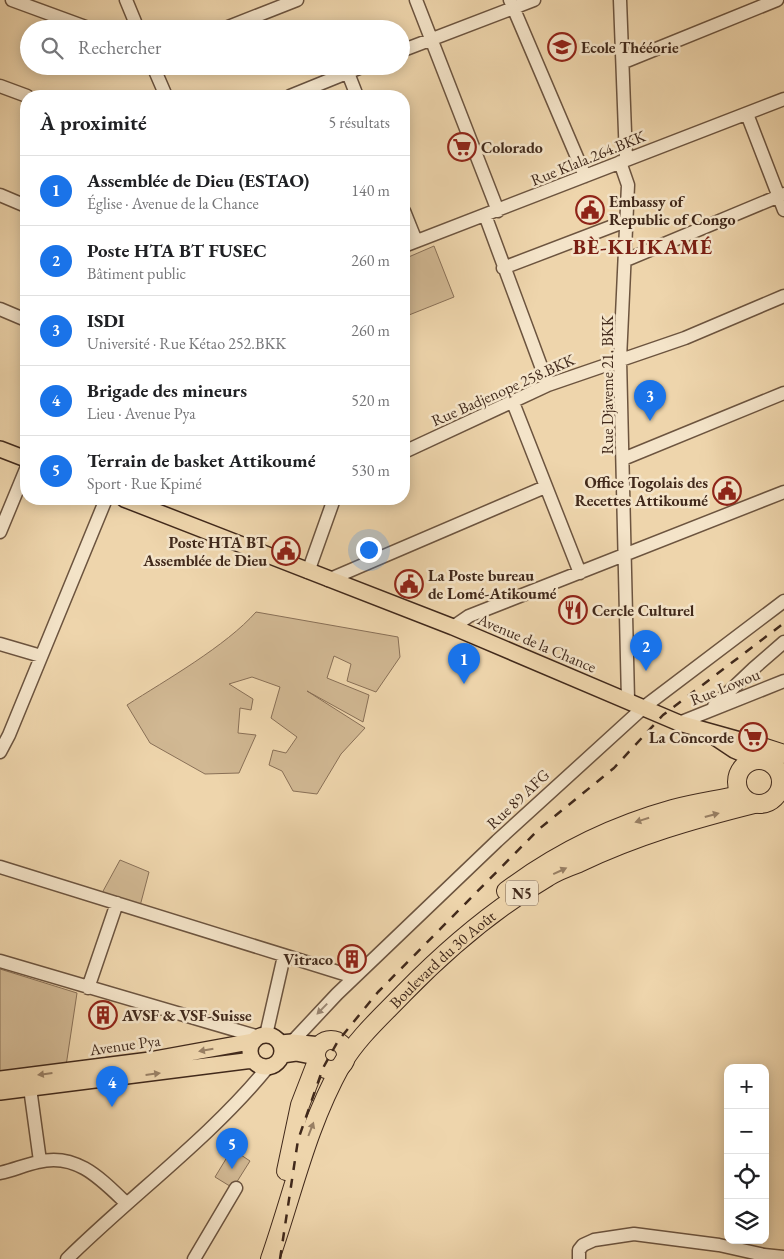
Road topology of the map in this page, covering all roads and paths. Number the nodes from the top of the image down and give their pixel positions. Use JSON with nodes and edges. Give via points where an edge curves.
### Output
{"nodes":[{"id":1,"x":12,"y":0,"type":"edge"},
{"id":2,"x":126,"y":0,"type":"edge"},
{"id":3,"x":297,"y":0,"type":"edge"},
{"id":4,"x":416,"y":0,"type":"edge"},
{"id":5,"x":534,"y":0,"type":"edge"},
{"id":6,"x":620,"y":0,"type":"edge"},
{"id":7,"x":777,"y":0,"type":"edge"},
{"id":8,"x":512,"y":4,"type":"edge"},
{"id":9,"x":66,"y":20,"type":"edge"},
{"id":10,"x":134,"y":20,"type":"edge"},
{"id":11,"x":246,"y":20,"type":"edge"},
{"id":12,"x":432,"y":39,"type":"junction"},
{"id":13,"x":410,"y":48,"type":"edge"},
{"id":14,"x":624,"y":62,"type":"junction"},
{"id":15,"x":157,"y":75,"type":"edge"},
{"id":16,"x":343,"y":75,"type":"edge"},
{"id":17,"x":349,"y":75,"type":"edge"},
{"id":18,"x":163,"y":90,"type":"edge"},
{"id":19,"x":305,"y":90,"type":"edge"},
{"id":20,"x":355,"y":90,"type":"edge"},
{"id":21,"x":2,"y":91,"type":"edge"},
{"id":22,"x":20,"y":95,"type":"edge"},
{"id":23,"x":784,"y":99,"type":"edge"},
{"id":24,"x":747,"y":114,"type":"junction"},
{"id":25,"x":623,"y":161,"type":"junction"},
{"id":26,"x":585,"y":176,"type":"junction"},
{"id":27,"x":0,"y":195,"type":"edge"},
{"id":28,"x":781,"y":195,"type":"edge"},
{"id":29,"x":20,"y":203,"type":"edge"},
{"id":30,"x":784,"y":210,"type":"edge"},
{"id":31,"x":492,"y":213,"type":"junction"},
{"id":32,"x":626,"y":221,"type":"junction"},
{"id":33,"x":410,"y":243,"type":"edge"},
{"id":34,"x":626,"y":260,"type":"junction"},
{"id":35,"x":503,"y":268,"type":"junction"},
{"id":36,"x":784,"y":296,"type":"edge"},
{"id":37,"x":0,"y":309,"type":"edge"},
{"id":38,"x":20,"y":317,"type":"edge"},
{"id":39,"x":620,"y":359,"type":"junction"},
{"id":40,"x":548,"y":386,"type":"junction"},
{"id":41,"x":784,"y":393,"type":"edge"},
{"id":42,"x":512,"y":400,"type":"junction"},
{"id":43,"x":0,"y":449,"type":"edge"},
{"id":44,"x":410,"y":449,"type":"edge"},
{"id":45,"x":20,"y":457,"type":"edge"},
{"id":46,"x":623,"y":459,"type":"junction"},
{"id":47,"x":20,"y":484,"type":"edge"},
{"id":48,"x":545,"y":487,"type":"junction"},
{"id":49,"x":784,"y":492,"type":"edge"},
{"id":50,"x":104,"y":505,"type":"edge"},
{"id":51,"x":139,"y":505,"type":"edge"},
{"id":52,"x":332,"y":505,"type":"edge"},
{"id":53,"x":0,"y":532,"type":"edge"},
{"id":54,"x":626,"y":554,"type":"junction"},
{"id":55,"x":308,"y":572,"type":"junction"},
{"id":56,"x":580,"y":573,"type":"junction"},
{"id":57,"x":328,"y":580,"type":"junction"},
{"id":58,"x":784,"y":601,"type":"edge"},
{"id":59,"x":453,"y":627,"type":"junction"},
{"id":60,"x":784,"y":642,"type":"edge"},
{"id":61,"x":0,"y":644,"type":"edge"},
{"id":62,"x":41,"y":656,"type":"junction"},
{"id":63,"x":784,"y":681,"type":"edge"},
{"id":64,"x":628,"y":700,"type":"junction"},
{"id":65,"x":644,"y":707,"type":"junction"},
{"id":66,"x":709,"y":711,"type":"junction"},
{"id":67,"x":679,"y":723,"type":"junction"},
{"id":68,"x":713,"y":732,"type":"junction"},
{"id":69,"x":5,"y":734,"type":"edge"},
{"id":70,"x":747,"y":742,"type":"joint"},
{"id":71,"x":0,"y":752,"type":"edge"},
{"id":72,"x":773,"y":763,"type":"edge"},
{"id":73,"x":780,"y":798,"type":"edge"},
{"id":74,"x":747,"y":799,"type":"junction"},
{"id":75,"x":0,"y":867,"type":"edge"},
{"id":76,"x":117,"y":904,"type":"junction"},
{"id":77,"x":284,"y":956,"type":"junction"},
{"id":78,"x":0,"y":961,"type":"edge"},
{"id":79,"x":354,"y":977,"type":"junction"},
{"id":80,"x":88,"y":988,"type":"junction"},
{"id":81,"x":272,"y":1042,"type":"junction"},
{"id":82,"x":340,"y":1043,"type":"junction"},
{"id":83,"x":317,"y":1054,"type":"junction"},
{"id":84,"x":342,"y":1064,"type":"junction"},
{"id":85,"x":259,"y":1067,"type":"junction"},
{"id":86,"x":0,"y":1079,"type":"edge"},
{"id":87,"x":30,"y":1088,"type":"junction"},
{"id":88,"x":0,"y":1092,"type":"edge"},
{"id":89,"x":40,"y":1161,"type":"junction"},
{"id":90,"x":6,"y":1171,"type":"edge"},
{"id":91,"x":0,"y":1182,"type":"edge"},
{"id":92,"x":236,"y":1188,"type":"dead end"},
{"id":93,"x":126,"y":1203,"type":"junction"},
{"id":94,"x":73,"y":1257,"type":"edge"},
{"id":95,"x":784,"y":1257,"type":"edge"},
{"id":96,"x":194,"y":1259,"type":"edge"},
{"id":97,"x":260,"y":1259,"type":"edge"},
{"id":98,"x":270,"y":1259,"type":"edge"},
{"id":99,"x":579,"y":1259,"type":"edge"}],
"edges":[{"from":1,"to":9,"type":"street"},
{"from":2,"to":10,"type":"street"},
{"from":3,"to":11,"type":"street"},
{"from":4,"to":12,"type":"street"},
{"from":5,"to":8,"type":"street"},
{"from":6,"to":14,"type":"street","name":"Rue Djaveme 21. BKK"},
{"from":7,"to":14,"type":"street"},
{"from":8,"to":12,"type":"street"},
{"from":8,"to":26,"type":"street"},
{"from":12,"to":13,"type":"street"},
{"from":12,"to":31,"type":"street"},
{"from":14,"to":25,"type":"street","name":"Rue Djaveme 21. BKK"},
{"from":15,"to":18,"type":"street"},
{"from":16,"to":19,"type":"street"},
{"from":17,"to":20,"type":"street"},
{"from":21,"to":22,"type":"street"},
{"from":23,"to":24,"type":"street","name":"Rue Klala.264.BKK"},
{"from":24,"to":25,"type":"street","name":"Rue Klala.264.BKK"},
{"from":24,"to":28,"type":"street"},
{"from":25,"to":26,"type":"street","name":"Rue Klala.264.BKK"},
{"from":25,"to":32,"type":"street","name":"Rue Djaveme 21. BKK","via":[[628,185]]},
{"from":26,"to":31,"type":"street","name":"Rue Klala.264.BKK"},
{"from":27,"to":29,"type":"street"},
{"from":28,"to":30,"type":"street"},
{"from":28,"to":34,"type":"street"},
{"from":31,"to":33,"type":"street","name":"Rue Klala.264.BKK"},
{"from":31,"to":35,"type":"street"},
{"from":32,"to":34,"type":"street","name":"Rue Djaveme 21. BKK"},
{"from":32,"to":35,"type":"street"},
{"from":34,"to":39,"type":"street","name":"Rue Djaveme 21. BKK"},
{"from":35,"to":40,"type":"street"},
{"from":36,"to":39,"type":"street","name":"Rue Badjenope 258.BKK","via":[[685,338]]},
{"from":37,"to":38,"type":"street"},
{"from":39,"to":40,"type":"street","name":"Rue Badjenope 258.BKK"},
{"from":39,"to":46,"type":"street","name":"Rue Djaveme 21. BKK"},
{"from":40,"to":42,"type":"street","name":"Rue Badjenope 258.BKK"},
{"from":41,"to":46,"type":"street"},
{"from":42,"to":44,"type":"street","name":"Rue Badjenope 258.BKK"},
{"from":42,"to":48,"type":"street"},
{"from":43,"to":45,"type":"main road"},
{"from":46,"to":54,"type":"street","name":"Rue Djaveme 21. BKK"},
{"from":47,"to":53,"type":"street"},
{"from":48,"to":56,"type":"street"},
{"from":48,"to":57,"type":"street"},
{"from":49,"to":54,"type":"street"},
{"from":50,"to":62,"type":"street"},
{"from":51,"to":55,"type":"main road","name":"Avenue de la Chance"},
{"from":52,"to":55,"type":"street"},
{"from":54,"to":56,"type":"street"},
{"from":54,"to":64,"type":"street","name":"Rue Djaveme 21. BKK"},
{"from":55,"to":57,"type":"main road","name":"Avenue de la Chance"},
{"from":56,"to":59,"type":"street","via":[[469,616]]},
{"from":57,"to":59,"type":"main road","name":"Avenue de la Chance"},
{"from":58,"to":65,"type":"street","name":"Rue 89 AFG"},
{"from":59,"to":64,"type":"main road","name":"Avenue de la Chance"},
{"from":60,"to":66,"type":"street","via":[[752,668]]},
{"from":61,"to":62,"type":"street"},
{"from":62,"to":69,"type":"street"},
{"from":63,"to":66,"type":"street","name":"Rue Lowou"},
{"from":64,"to":65,"type":"main road","name":"Avenue de la Chance"},
{"from":65,"to":67,"type":"main road","name":"Avenue de la Chance"},
{"from":65,"to":79,"type":"street","name":"Rue 89 AFG"},
{"from":66,"to":67,"type":"street","name":"Rue Lowou"},
{"from":67,"to":68,"type":"main road","name":"Avenue de la Chance"},
{"from":68,"to":70,"type":"main road","name":"Avenue de la Chance"},
{"from":68,"to":72,"type":"main road","name":"Avenue de la Chance","via":[[717,739],[734,750]]},
{"from":69,"to":71,"type":"street"},
{"from":70,"to":72,"type":"highway"},
{"from":72,"to":73,"type":"highway","via":[[781,784]]},
{"from":72,"to":74,"type":"highway","via":[[743,767],[737,781]]},
{"from":73,"to":74,"type":"highway","via":[[769,802]]},
{"from":74,"to":82,"type":"highway","name":"Boulevard du 30 Août","one_way":true,"via":[[675,809],[626,825],[548,861],[479,910],[449,936],[403,977]]},
{"from":84,"to":74,"type":"highway","name":"Boulevard du 30 Août","number":"N5","one_way":true,"via":[[355,1044],[414,983],[478,924],[549,876],[606,849]]},
{"from":75,"to":76,"type":"street"},
{"from":76,"to":77,"type":"street"},
{"from":76,"to":80,"type":"street"},
{"from":77,"to":79,"type":"street"},
{"from":77,"to":81,"type":"street"},
{"from":78,"to":80,"type":"street"},
{"from":79,"to":81,"type":"street","name":"Rue 89 AFG","one_way":true},
{"from":80,"to":81,"type":"street"},
{"from":81,"to":83,"type":"main road","name":"Avenue Pya"},
{"from":81,"to":85,"type":"main road","via":[[275,1064]]},
{"from":81,"to":85,"type":"main road","via":[[251,1050]]},
{"from":81,"to":86,"type":"main road","name":"Avenue Pya","one_way":true},
{"from":82,"to":83,"type":"highway","via":[[328,1040]]},
{"from":82,"to":84,"type":"highway","via":[[346,1053]]},
{"from":83,"to":84,"type":"highway","via":[[323,1068],[331,1070]]},
{"from":83,"to":97,"type":"highway"},
{"from":98,"to":84,"type":"highway","name":"Boulevard du 30 Août","number":"N5","one_way":true,"via":[[306,1141]]},
{"from":87,"to":85,"type":"main road","name":"Avenue Pya","one_way":true},
{"from":85,"to":93,"type":"street","via":[[202,1135]]},
{"from":87,"to":88,"type":"main road","name":"Avenue Pya"},
{"from":87,"to":89,"type":"street"},
{"from":89,"to":90,"type":"street"},
{"from":89,"to":93,"type":"street","via":[[80,1164],[96,1174]]},
{"from":90,"to":91,"type":"street"},
{"from":92,"to":96,"type":"street"},
{"from":93,"to":94,"type":"street"},
{"from":95,"to":99,"type":"street","via":[[634,1234],[594,1240],[583,1245]]}]}
